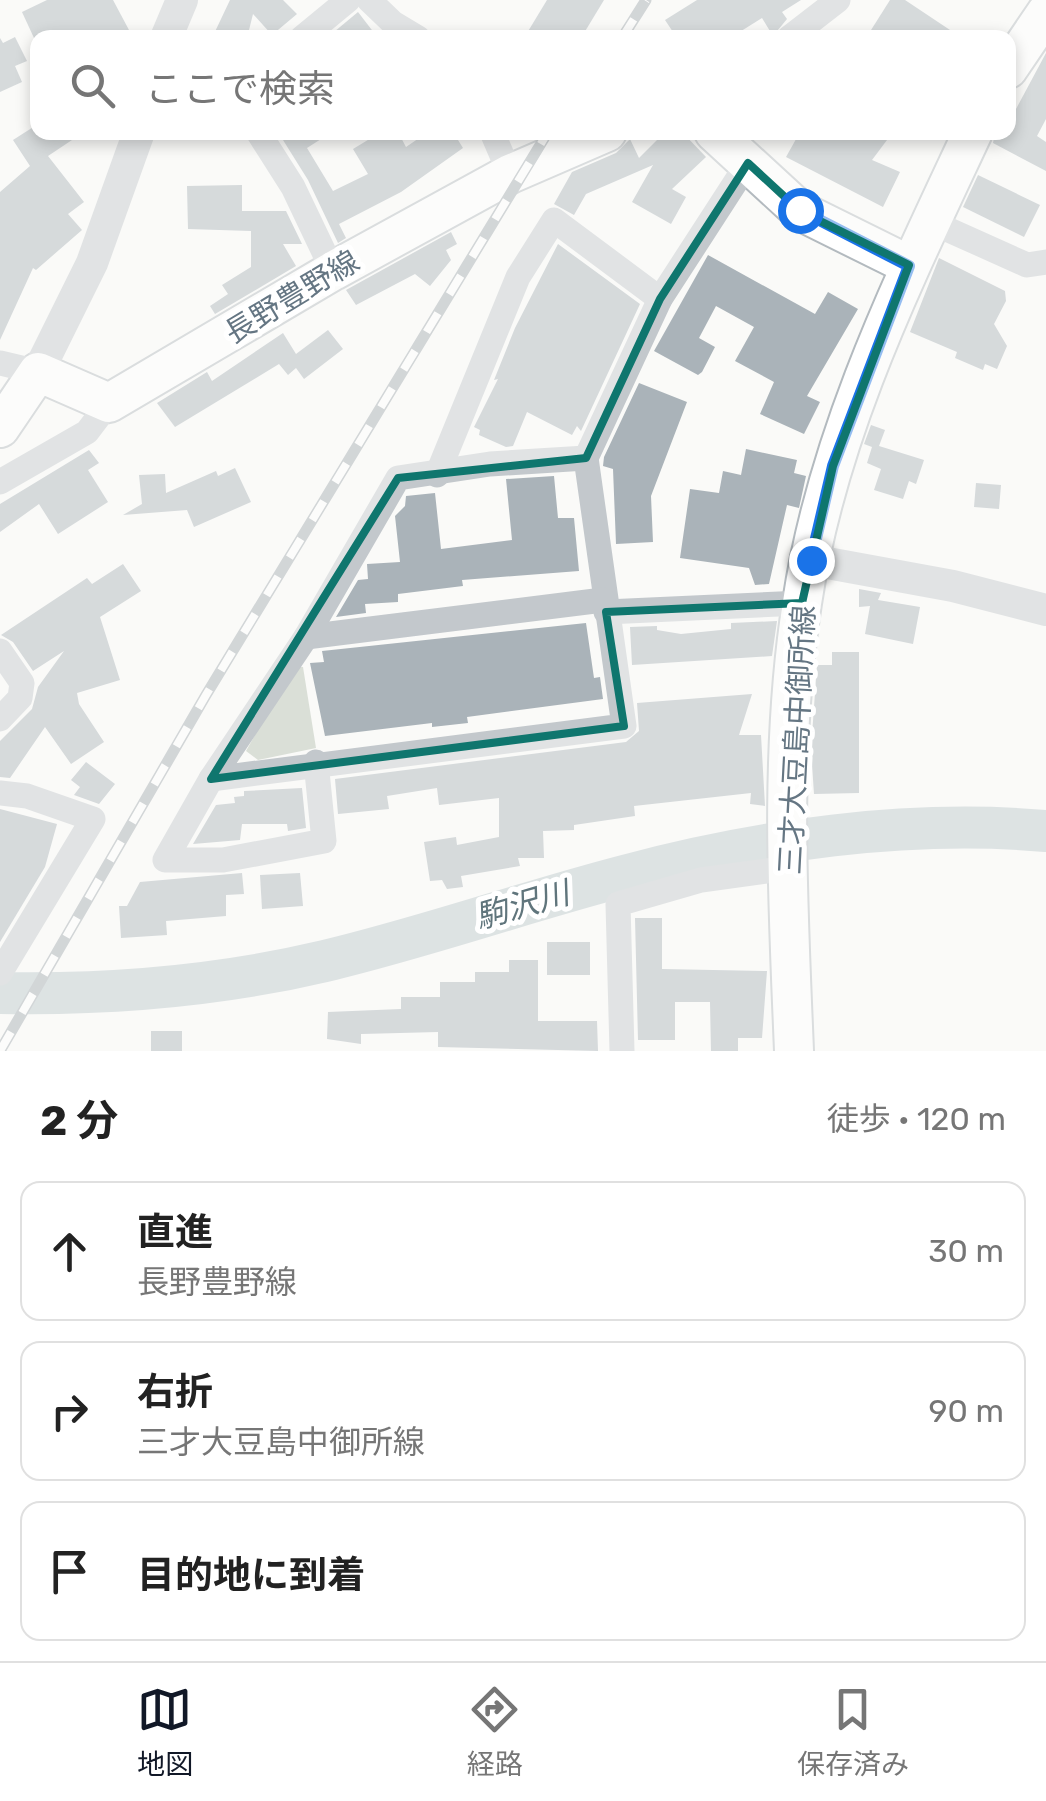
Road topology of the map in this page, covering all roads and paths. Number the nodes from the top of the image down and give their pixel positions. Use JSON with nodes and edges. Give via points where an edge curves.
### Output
{"nodes":[{"id":1,"x":182,"y":0,"type":"edge"},
{"id":2,"x":348,"y":0,"type":"edge"},
{"id":3,"x":369,"y":0,"type":"edge"},
{"id":4,"x":838,"y":0,"type":"edge"},
{"id":5,"x":1046,"y":13,"type":"edge"},
{"id":6,"x":169,"y":30,"type":"edge"},
{"id":7,"x":312,"y":30,"type":"edge"},
{"id":8,"x":404,"y":30,"type":"edge"},
{"id":9,"x":799,"y":30,"type":"edge"},
{"id":10,"x":1016,"y":58,"type":"edge"},
{"id":11,"x":136,"y":140,"type":"edge"},
{"id":12,"x":263,"y":140,"type":"edge"},
{"id":13,"x":495,"y":140,"type":"edge"},
{"id":14,"x":589,"y":140,"type":"edge"},
{"id":15,"x":723,"y":140,"type":"edge"},
{"id":16,"x":970,"y":140,"type":"edge"},
{"id":17,"x":748,"y":163,"type":"junction"},
{"id":18,"x":510,"y":174,"type":"junction"},
{"id":19,"x":931,"y":222,"type":"junction"},
{"id":20,"x":1046,"y":262,"type":"edge"},
{"id":21,"x":909,"y":266,"type":"junction"},
{"id":22,"x":333,"y":271,"type":"junction"},
{"id":23,"x":660,"y":299,"type":"junction"},
{"id":24,"x":0,"y":362,"type":"edge"},
{"id":25,"x":38,"y":372,"type":"junction"},
{"id":26,"x":110,"y":403,"type":"junction"},
{"id":27,"x":0,"y":428,"type":"edge"},
{"id":28,"x":586,"y":458,"type":"junction"},
{"id":29,"x":437,"y":475,"type":"junction"},
{"id":30,"x":0,"y":482,"type":"edge"},
{"id":31,"x":811,"y":560,"type":"junction"},
{"id":32,"x":802,"y":602,"type":"junction"},
{"id":33,"x":604,"y":606,"type":"junction"},
{"id":34,"x":1046,"y":610,"type":"edge"},
{"id":35,"x":306,"y":636,"type":"junction"},
{"id":36,"x":0,"y":651,"type":"edge"},
{"id":37,"x":0,"y":719,"type":"edge"},
{"id":38,"x":316,"y":762,"type":"junction"},
{"id":39,"x":210,"y":780,"type":"junction"},
{"id":40,"x":0,"y":793,"type":"edge"},
{"id":41,"x":788,"y":852,"type":"junction"},
{"id":42,"x":0,"y":972,"type":"edge"},
{"id":43,"x":622,"y":1051,"type":"edge"},
{"id":44,"x":794,"y":1051,"type":"edge"}],
"edges":[{"from":1,"to":6,"type":"street"},
{"from":2,"to":7,"type":"street"},
{"from":3,"to":8,"type":"street"},
{"from":4,"to":9,"type":"street"},
{"from":5,"to":10,"type":"main road"},
{"from":11,"to":25,"type":"street","via":[[92,263]]},
{"from":12,"to":22,"type":"street","via":[[294,187]]},
{"from":13,"to":18,"type":"street"},
{"from":14,"to":18,"type":"main road","name":"長野豊野線"},
{"from":15,"to":17,"type":"main road"},
{"from":16,"to":19,"type":"main road"},
{"from":17,"to":21,"type":"main road","via":[[800,210]]},
{"from":17,"to":23,"type":"street"},
{"from":18,"to":22,"type":"main road","name":"長野豊野線"},
{"from":19,"to":20,"type":"street","via":[[1027,265]]},
{"from":19,"to":21,"type":"main road"},
{"from":21,"to":31,"type":"main road","name":"三才大豆島中御所線","via":[[833,466]]},
{"from":22,"to":26,"type":"main road","name":"長野豊野線"},
{"from":23,"to":28,"type":"street"},
{"from":23,"to":29,"type":"street","via":[[554,220],[518,277]]},
{"from":24,"to":25,"type":"street"},
{"from":25,"to":26,"type":"main road"},
{"from":25,"to":27,"type":"main road"},
{"from":26,"to":30,"type":"street","via":[[87,432]]},
{"from":28,"to":29,"type":"street"},
{"from":28,"to":33,"type":"street"},
{"from":29,"to":35,"type":"street","via":[[398,478]]},
{"from":31,"to":32,"type":"main road","name":"三才大豆島中御所線"},
{"from":31,"to":34,"type":"street"},
{"from":32,"to":33,"type":"street"},
{"from":32,"to":41,"type":"main road","name":"三才大豆島中御所線"},
{"from":33,"to":35,"type":"street"},
{"from":33,"to":38,"type":"street","via":[[624,726]]},
{"from":35,"to":39,"type":"street"},
{"from":36,"to":37,"type":"street","via":[[22,683],[20,698]]},
{"from":38,"to":39,"type":"street"},
{"from":38,"to":39,"type":"street","via":[[324,841],[223,860],[165,860]]},
{"from":40,"to":42,"type":"street","via":[[92,818]]},
{"from":41,"to":43,"type":"street","via":[[618,904]]},
{"from":41,"to":44,"type":"main road","name":"三才大豆島中御所線"}]}
